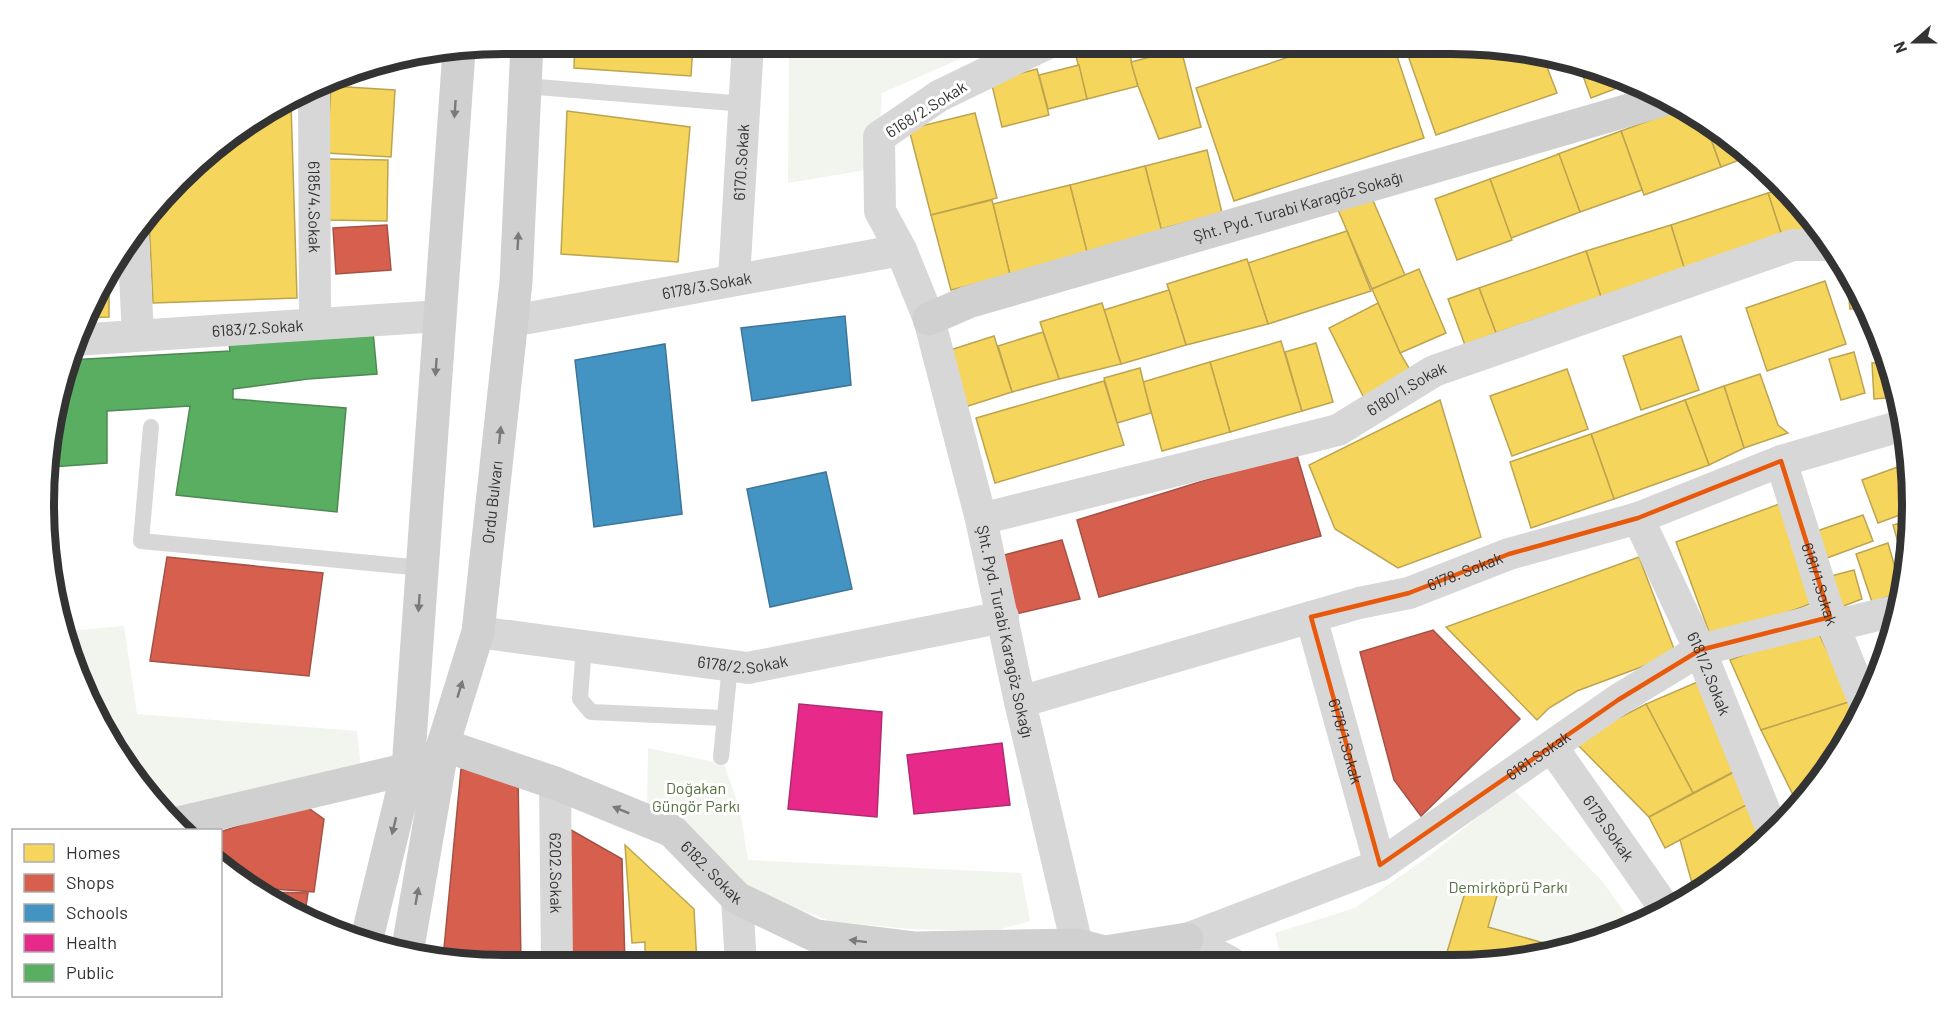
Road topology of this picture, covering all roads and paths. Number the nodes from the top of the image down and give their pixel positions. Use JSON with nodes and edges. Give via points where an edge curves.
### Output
{"nodes":[{"id":1,"x":527,"y":54,"type":"edge"},
{"id":2,"x":748,"y":54,"type":"edge"},
{"id":3,"x":1025,"y":54,"type":"edge"},
{"id":4,"x":459,"y":57,"type":"edge"},
{"id":5,"x":525,"y":86,"type":"junction"},
{"id":6,"x":314,"y":96,"type":"edge"},
{"id":7,"x":1655,"y":102,"type":"edge"},
{"id":8,"x":746,"y":104,"type":"junction"},
{"id":9,"x":1820,"y":245,"type":"edge"},
{"id":10,"x":134,"y":249,"type":"edge"},
{"id":11,"x":901,"y":250,"type":"junction"},
{"id":12,"x":734,"y":279,"type":"junction"},
{"id":13,"x":440,"y":316,"type":"junction"},
{"id":14,"x":929,"y":319,"type":"junction"},
{"id":15,"x":512,"y":321,"type":"junction"},
{"id":16,"x":315,"y":324,"type":"junction"},
{"id":17,"x":138,"y":336,"type":"junction"},
{"id":18,"x":85,"y":339,"type":"edge"},
{"id":19,"x":151,"y":427,"type":"dead end"},
{"id":20,"x":1895,"y":428,"type":"edge"},
{"id":21,"x":1781,"y":461,"type":"junction"},
{"id":22,"x":1638,"y":518,"type":"junction"},
{"id":23,"x":981,"y":519,"type":"junction"},
{"id":24,"x":422,"y":568,"type":"junction"},
{"id":25,"x":1889,"y":612,"type":"edge"},
{"id":26,"x":1003,"y":617,"type":"junction"},
{"id":27,"x":1311,"y":617,"type":"junction"},
{"id":28,"x":1830,"y":617,"type":"junction"},
{"id":29,"x":478,"y":632,"type":"junction"},
{"id":30,"x":584,"y":646,"type":"junction"},
{"id":31,"x":1700,"y":650,"type":"junction"},
{"id":32,"x":730,"y":665,"type":"junction"},
{"id":33,"x":1861,"y":693,"type":"edge"},
{"id":34,"x":1020,"y":702,"type":"junction"},
{"id":35,"x":723,"y":718,"type":"junction"},
{"id":36,"x":443,"y":745,"type":"junction"},
{"id":37,"x":1552,"y":747,"type":"junction"},
{"id":38,"x":721,"y":757,"type":"dead end"},
{"id":39,"x":408,"y":769,"type":"junction"},
{"id":40,"x":555,"y":783,"type":"junction"},
{"id":41,"x":185,"y":822,"type":"edge"},
{"id":42,"x":1770,"y":823,"type":"edge"},
{"id":43,"x":1380,"y":865,"type":"junction"},
{"id":44,"x":737,"y":898,"type":"junction"},
{"id":45,"x":1660,"y":904,"type":"edge"},
{"id":46,"x":368,"y":934,"type":"edge"},
{"id":47,"x":1187,"y":939,"type":"junction"},
{"id":48,"x":409,"y":944,"type":"edge"},
{"id":49,"x":1096,"y":953,"type":"edge"},
{"id":50,"x":557,"y":955,"type":"edge"},
{"id":51,"x":740,"y":955,"type":"edge"},
{"id":52,"x":909,"y":955,"type":"edge"},
{"id":53,"x":975,"y":955,"type":"edge"},
{"id":54,"x":1217,"y":955,"type":"edge"}],
"edges":[{"from":1,"to":5,"type":"street","name":"Ordu Bulvarı"},
{"from":2,"to":8,"type":"street","name":"6170.Sokak"},
{"from":3,"to":11,"type":"street","name":"6168/2.Sokak","via":[[939,96],[879,137],[880,211]]},
{"from":4,"to":13,"type":"street","one_way":true},
{"from":5,"to":8,"type":"lane"},
{"from":15,"to":5,"type":"street","name":"Ordu Bulvarı","one_way":true},
{"from":6,"to":16,"type":"street","name":"6185/4.Sokak"},
{"from":7,"to":14,"type":"street","name":"Şht. Pyd. Turabi Karagöz Sokağı","via":[[968,302]]},
{"from":8,"to":12,"type":"street","name":"6170.Sokak"},
{"from":9,"to":23,"type":"street","name":"6180/1.Sokak","via":[[1793,245],[1434,371],[1338,430]]},
{"from":10,"to":17,"type":"street"},
{"from":11,"to":12,"type":"street","name":"6178/3.Sokak"},
{"from":11,"to":14,"type":"street","name":"Şht. Pyd. Turabi Karagöz Sokağı"},
{"from":12,"to":15,"type":"street","name":"6178/3.Sokak"},
{"from":13,"to":16,"type":"street","name":"6183/2.Sokak"},
{"from":13,"to":24,"type":"street","one_way":true},
{"from":14,"to":23,"type":"street","name":"Şht. Pyd. Turabi Karagöz Sokağı"},
{"from":29,"to":15,"type":"street","name":"Ordu Bulvarı","one_way":true},
{"from":16,"to":17,"type":"street","name":"6183/2.Sokak"},
{"from":17,"to":18,"type":"street","name":"6183/2.Sokak"},
{"from":19,"to":24,"type":"lane","via":[[141,541]]},
{"from":20,"to":21,"type":"street","name":"6178. Sokak"},
{"from":21,"to":22,"type":"street","name":"6178. Sokak"},
{"from":21,"to":28,"type":"street","name":"6181/1.Sokak"},
{"from":22,"to":27,"type":"street","name":"6178. Sokak","via":[[1509,554],[1408,593]]},
{"from":22,"to":31,"type":"street","name":"6181/2.Sokak"},
{"from":23,"to":26,"type":"street","name":"Şht. Pyd. Turabi Karagöz Sokağı"},
{"from":24,"to":39,"type":"street","one_way":true},
{"from":25,"to":28,"type":"street","name":"6181.Sokak","via":[[1845,623]]},
{"from":26,"to":32,"type":"street","name":"6178/2.Sokak","via":[[748,668]]},
{"from":26,"to":34,"type":"street","name":"Şht. Pyd. Turabi Karagöz Sokağı"},
{"from":27,"to":34,"type":"street","name":"6178. Sokak"},
{"from":27,"to":43,"type":"street","name":"6178/1.Sokak"},
{"from":28,"to":31,"type":"street","name":"6181.Sokak"},
{"from":28,"to":33,"type":"street","name":"6181/1.Sokak"},
{"from":29,"to":30,"type":"street","name":"6178/2.Sokak"},
{"from":36,"to":29,"type":"street","name":"Ordu Bulvarı","one_way":true},
{"from":30,"to":32,"type":"street","name":"6178/2.Sokak"},
{"from":30,"to":35,"type":"lane","via":[[580,699],[591,711]]},
{"from":31,"to":37,"type":"street","name":"6181.Sokak","via":[[1618,700]]},
{"from":31,"to":42,"type":"street","name":"6181/2.Sokak"},
{"from":32,"to":35,"type":"lane"},
{"from":34,"to":49,"type":"street","name":"Şht. Pyd. Turabi Karagöz Sokağı"},
{"from":35,"to":38,"type":"lane"},
{"from":36,"to":39,"type":"street"},
{"from":36,"to":40,"type":"street","name":"6182. Sokak"},
{"from":48,"to":36,"type":"street","name":"Ordu Bulvarı","one_way":true},
{"from":37,"to":43,"type":"street","name":"6181.Sokak"},
{"from":37,"to":45,"type":"street","name":"6179.Sokak"},
{"from":39,"to":41,"type":"street"},
{"from":39,"to":46,"type":"street","one_way":true},
{"from":44,"to":40,"type":"street","name":"6182. Sokak","one_way":true,"via":[[672,831]]},
{"from":40,"to":50,"type":"street","name":"6202.Sokak"},
{"from":43,"to":47,"type":"street","name":"6181.Sokak"},
{"from":44,"to":51,"type":"street"},
{"from":52,"to":44,"type":"street","name":"6182. Sokak","one_way":true,"via":[[816,936]]},
{"from":47,"to":49,"type":"street","name":"6182. Sokak"},
{"from":47,"to":54,"type":"street"},
{"from":49,"to":53,"type":"street","name":"6182. Sokak"}]}
